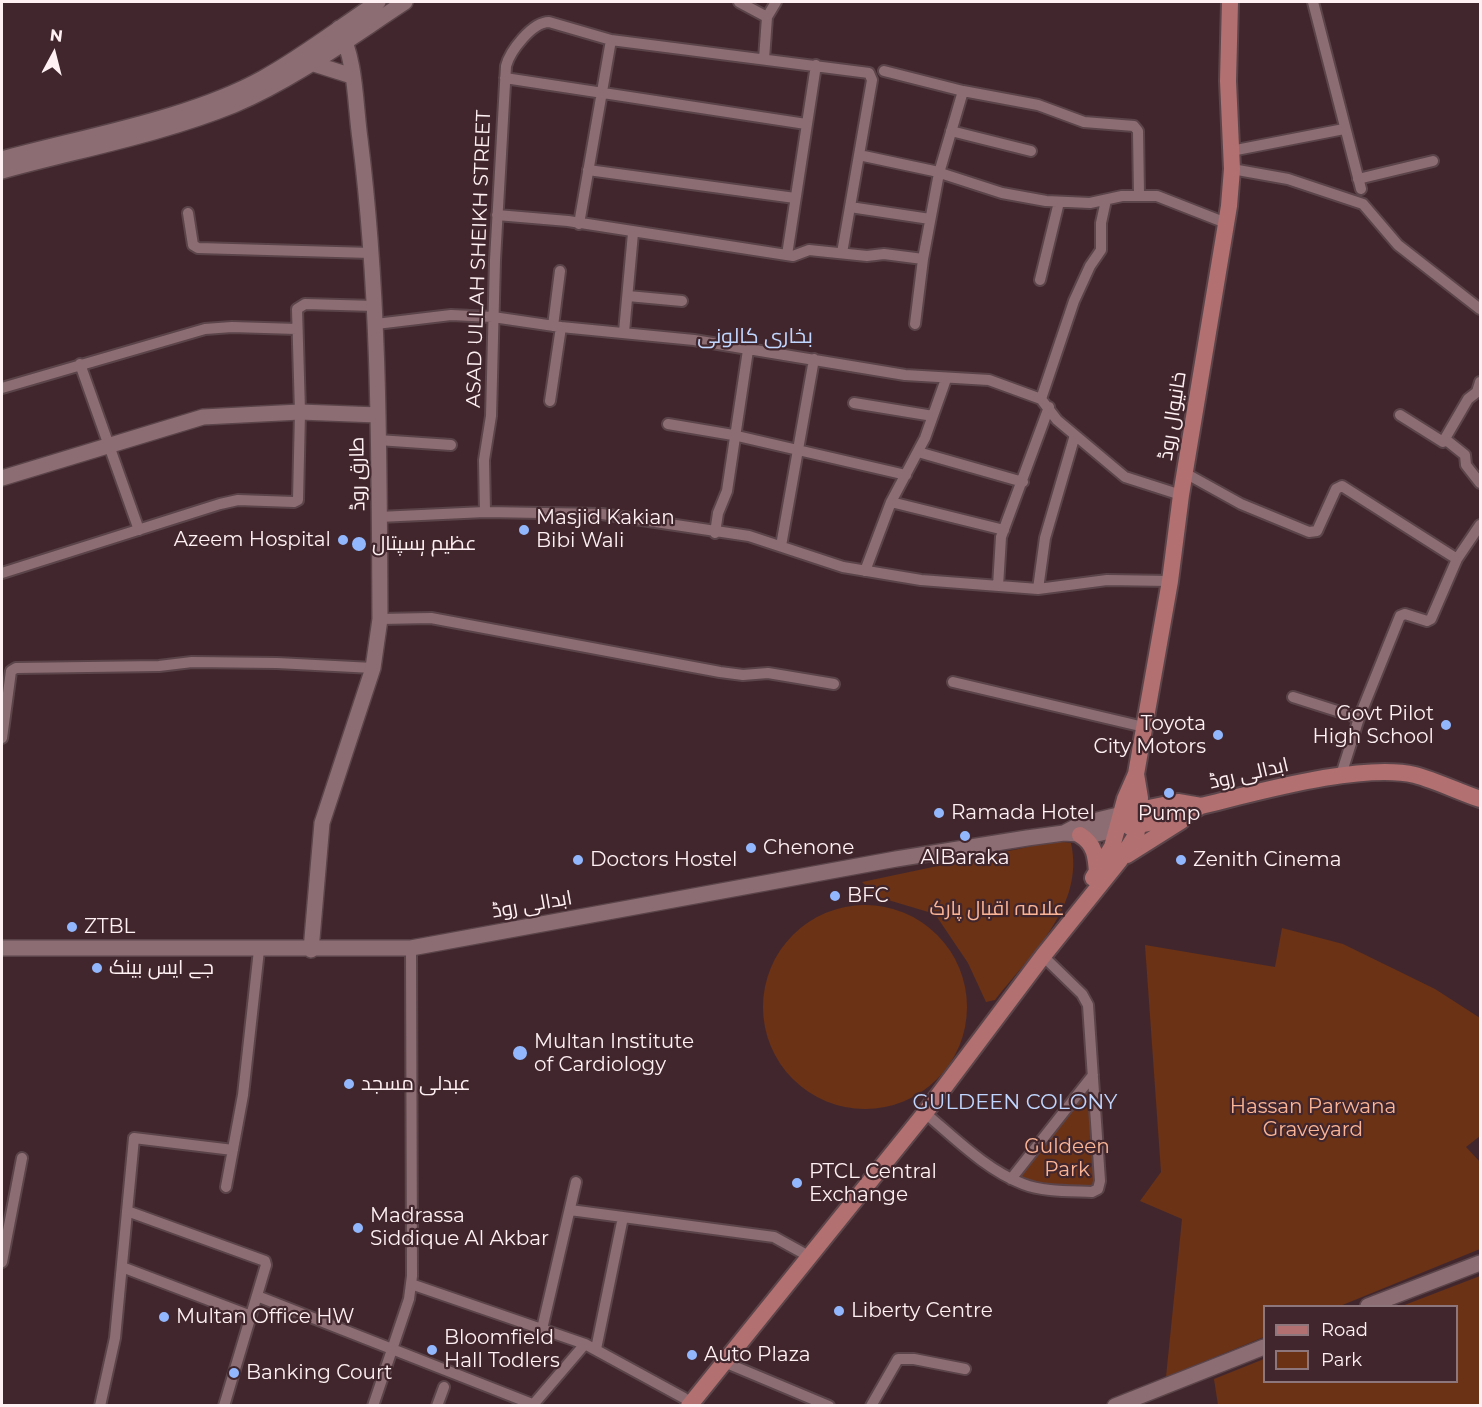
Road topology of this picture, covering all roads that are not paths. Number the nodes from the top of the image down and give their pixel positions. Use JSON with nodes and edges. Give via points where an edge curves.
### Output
{"nodes":[{"id":1,"x":378,"y":2,"type":"edge"},
{"id":2,"x":405,"y":2,"type":"edge"},
{"id":3,"x":738,"y":2,"type":"edge"},
{"id":4,"x":776,"y":2,"type":"edge"},
{"id":5,"x":1219,"y":2,"type":"edge"},
{"id":6,"x":1223,"y":2,"type":"edge"},
{"id":7,"x":1230,"y":2,"type":"edge"},
{"id":8,"x":1236,"y":2,"type":"edge"},
{"id":9,"x":1313,"y":2,"type":"edge"},
{"id":10,"x":767,"y":17,"type":"junction"},
{"id":11,"x":342,"y":35,"type":"junction"},
{"id":12,"x":611,"y":40,"type":"junction"},
{"id":13,"x":764,"y":59,"type":"junction"},
{"id":14,"x":311,"y":63,"type":"junction"},
{"id":15,"x":816,"y":64,"type":"junction"},
{"id":16,"x":1229,"y":64,"type":"junction"},
{"id":17,"x":884,"y":71,"type":"dead end"},
{"id":18,"x":352,"y":76,"type":"junction"},
{"id":19,"x":505,"y":78,"type":"junction"},
{"id":20,"x":1228,"y":81,"type":"junction"},
{"id":21,"x":963,"y":91,"type":"junction"},
{"id":22,"x":602,"y":94,"type":"junction"},
{"id":23,"x":806,"y":124,"type":"junction"},
{"id":24,"x":1344,"y":129,"type":"junction"},
{"id":25,"x":951,"y":131,"type":"junction"},
{"id":26,"x":1031,"y":151,"type":"dead end"},
{"id":27,"x":1231,"y":151,"type":"junction"},
{"id":28,"x":859,"y":155,"type":"junction"},
{"id":29,"x":2,"y":159,"type":"edge"},
{"id":30,"x":1433,"y":161,"type":"dead end"},
{"id":31,"x":1232,"y":169,"type":"junction"},
{"id":32,"x":588,"y":170,"type":"junction"},
{"id":33,"x":2,"y":171,"type":"edge"},
{"id":34,"x":939,"y":173,"type":"junction"},
{"id":35,"x":1139,"y":195,"type":"junction"},
{"id":36,"x":795,"y":198,"type":"junction"},
{"id":37,"x":1106,"y":200,"type":"junction"},
{"id":38,"x":1059,"y":202,"type":"junction"},
{"id":39,"x":850,"y":207,"type":"junction"},
{"id":40,"x":188,"y":213,"type":"dead end"},
{"id":41,"x":497,"y":215,"type":"junction"},
{"id":42,"x":930,"y":219,"type":"junction"},
{"id":43,"x":1226,"y":223,"type":"junction"},
{"id":44,"x":579,"y":224,"type":"junction"},
{"id":45,"x":633,"y":233,"type":"junction"},
{"id":46,"x":371,"y":253,"type":"junction"},
{"id":47,"x":842,"y":253,"type":"junction"},
{"id":48,"x":787,"y":255,"type":"junction"},
{"id":49,"x":923,"y":259,"type":"junction"},
{"id":50,"x":560,"y":271,"type":"dead end"},
{"id":51,"x":1040,"y":279,"type":"dead end"},
{"id":52,"x":628,"y":296,"type":"junction"},
{"id":53,"x":682,"y":301,"type":"dead end"},
{"id":54,"x":375,"y":306,"type":"junction"},
{"id":55,"x":1480,"y":309,"type":"edge"},
{"id":56,"x":493,"y":317,"type":"junction"},
{"id":57,"x":376,"y":324,"type":"junction"},
{"id":58,"x":915,"y":324,"type":"dead end"},
{"id":59,"x":557,"y":327,"type":"junction"},
{"id":60,"x":297,"y":329,"type":"junction"},
{"id":61,"x":624,"y":332,"type":"junction"},
{"id":62,"x":748,"y":350,"type":"junction"},
{"id":63,"x":814,"y":359,"type":"junction"},
{"id":64,"x":80,"y":364,"type":"junction"},
{"id":65,"x":946,"y":379,"type":"junction"},
{"id":66,"x":1480,"y":382,"type":"edge"},
{"id":67,"x":2,"y":388,"type":"edge"},
{"id":68,"x":550,"y":401,"type":"dead end"},
{"id":69,"x":854,"y":402,"type":"dead end"},
{"id":70,"x":1045,"y":403,"type":"junction"},
{"id":71,"x":300,"y":412,"type":"junction"},
{"id":72,"x":378,"y":415,"type":"junction"},
{"id":73,"x":933,"y":416,"type":"junction"},
{"id":74,"x":1400,"y":416,"type":"dead end"},
{"id":75,"x":668,"y":424,"type":"dead end"},
{"id":76,"x":733,"y":435,"type":"junction"},
{"id":77,"x":1075,"y":435,"type":"junction"},
{"id":78,"x":1445,"y":439,"type":"junction"},
{"id":79,"x":378,"y":440,"type":"junction"},
{"id":80,"x":108,"y":445,"type":"junction"},
{"id":81,"x":451,"y":445,"type":"dead end"},
{"id":82,"x":798,"y":449,"type":"junction"},
{"id":83,"x":918,"y":452,"type":"junction"},
{"id":84,"x":1185,"y":473,"type":"junction"},
{"id":85,"x":906,"y":475,"type":"junction"},
{"id":86,"x":2,"y":478,"type":"edge"},
{"id":87,"x":1023,"y":482,"type":"junction"},
{"id":88,"x":1480,"y":483,"type":"edge"},
{"id":89,"x":1181,"y":495,"type":"junction"},
{"id":90,"x":891,"y":502,"type":"junction"},
{"id":91,"x":485,"y":512,"type":"junction"},
{"id":92,"x":379,"y":517,"type":"junction"},
{"id":93,"x":1480,"y":525,"type":"edge"},
{"id":94,"x":139,"y":530,"type":"junction"},
{"id":95,"x":1004,"y":530,"type":"junction"},
{"id":96,"x":714,"y":533,"type":"junction"},
{"id":97,"x":781,"y":546,"type":"junction"},
{"id":98,"x":1458,"y":559,"type":"junction"},
{"id":99,"x":866,"y":571,"type":"junction"},
{"id":100,"x":2,"y":573,"type":"edge"},
{"id":101,"x":1170,"y":581,"type":"junction"},
{"id":102,"x":998,"y":586,"type":"junction"},
{"id":103,"x":1038,"y":589,"type":"junction"},
{"id":104,"x":380,"y":618,"type":"junction"},
{"id":105,"x":373,"y":668,"type":"junction"},
{"id":106,"x":953,"y":682,"type":"dead end"},
{"id":107,"x":834,"y":684,"type":"dead end"},
{"id":108,"x":4,"y":697,"type":"edge"},
{"id":109,"x":1293,"y":697,"type":"dead end"},
{"id":110,"x":1359,"y":717,"type":"junction"},
{"id":111,"x":1144,"y":727,"type":"junction"},
{"id":112,"x":2,"y":738,"type":"edge"},
{"id":113,"x":1136,"y":774,"type":"junction"},
{"id":114,"x":1341,"y":775,"type":"junction"},
{"id":115,"x":1480,"y":800,"type":"edge"},
{"id":116,"x":1201,"y":806,"type":"junction"},
{"id":117,"x":1138,"y":818,"type":"junction"},
{"id":118,"x":1120,"y":822,"type":"junction"},
{"id":119,"x":1072,"y":834,"type":"junction"},
{"id":120,"x":1120,"y":860,"type":"junction"},
{"id":121,"x":1097,"y":873,"type":"junction"},
{"id":122,"x":1085,"y":898,"type":"junction"},
{"id":123,"x":2,"y":948,"type":"edge"},
{"id":124,"x":411,"y":948,"type":"junction"},
{"id":125,"x":259,"y":950,"type":"junction"},
{"id":126,"x":311,"y":950,"type":"junction"},
{"id":127,"x":1043,"y":956,"type":"junction"},
{"id":128,"x":952,"y":1069,"type":"junction"},
{"id":129,"x":1093,"y":1075,"type":"junction"},
{"id":130,"x":925,"y":1113,"type":"junction"},
{"id":131,"x":233,"y":1150,"type":"junction"},
{"id":132,"x":22,"y":1158,"type":"dead end"},
{"id":133,"x":1011,"y":1179,"type":"junction"},
{"id":134,"x":576,"y":1182,"type":"dead end"},
{"id":135,"x":226,"y":1187,"type":"dead end"},
{"id":136,"x":570,"y":1210,"type":"junction"},
{"id":137,"x":127,"y":1211,"type":"junction"},
{"id":138,"x":623,"y":1217,"type":"junction"},
{"id":139,"x":803,"y":1253,"type":"junction"},
{"id":140,"x":2,"y":1262,"type":"edge"},
{"id":141,"x":1480,"y":1263,"type":"edge"},
{"id":142,"x":122,"y":1267,"type":"junction"},
{"id":143,"x":411,"y":1284,"type":"junction"},
{"id":144,"x":257,"y":1296,"type":"junction"},
{"id":145,"x":1371,"y":1305,"type":"edge"},
{"id":146,"x":251,"y":1316,"type":"junction"},
{"id":147,"x":542,"y":1329,"type":"junction"},
{"id":148,"x":585,"y":1344,"type":"junction"},
{"id":149,"x":1263,"y":1347,"type":"edge"},
{"id":150,"x":392,"y":1349,"type":"junction"},
{"id":151,"x":596,"y":1349,"type":"junction"},
{"id":152,"x":724,"y":1362,"type":"junction"},
{"id":153,"x":965,"y":1369,"type":"dead end"},
{"id":154,"x":444,"y":1387,"type":"dead end"},
{"id":155,"x":683,"y":1403,"type":"edge"},
{"id":156,"x":532,"y":1405,"type":"edge"},
{"id":157,"x":100,"y":1406,"type":"edge"},
{"id":158,"x":224,"y":1406,"type":"edge"},
{"id":159,"x":373,"y":1406,"type":"edge"},
{"id":160,"x":437,"y":1406,"type":"edge"},
{"id":161,"x":829,"y":1406,"type":"edge"},
{"id":162,"x":871,"y":1406,"type":"edge"},
{"id":163,"x":1115,"y":1406,"type":"edge"}],
"edges":[{"from":1,"to":11,"type":"main road"},
{"from":2,"to":11,"type":"main road"},
{"from":3,"to":10,"type":"street"},
{"from":4,"to":10,"type":"street"},
{"from":5,"to":20,"type":"main road","via":[[1221,48]]},
{"from":6,"to":16,"type":"main road","name":"خانیوال روڈ"},
{"from":7,"to":16,"type":"main road","name":"خانیوال روڈ"},
{"from":8,"to":16,"type":"main road"},
{"from":9,"to":24,"type":"street"},
{"from":10,"to":13,"type":"street"},
{"from":11,"to":14,"type":"main road"},
{"from":11,"to":18,"type":"main road","name":"طارق روڈ"},
{"from":11,"to":29,"type":"main road","via":[[263,78],[209,101]]},
{"from":12,"to":13,"type":"street"},
{"from":12,"to":19,"type":"street","name":"ASAD ULLAH SHEIKH STREET","via":[[543,22],[508,57]]},
{"from":12,"to":22,"type":"street"},
{"from":13,"to":15,"type":"street"},
{"from":14,"to":18,"type":"main road"},
{"from":14,"to":33,"type":"main road","via":[[233,105]]},
{"from":15,"to":23,"type":"street"},
{"from":15,"to":28,"type":"street","via":[[871,75]]},
{"from":16,"to":20,"type":"main road","name":"خانیوال روڈ"},
{"from":17,"to":21,"type":"street"},
{"from":18,"to":46,"type":"main road","name":"طارق روڈ"},
{"from":19,"to":22,"type":"street"},
{"from":19,"to":41,"type":"street","name":"ASAD ULLAH SHEIKH STREET"},
{"from":20,"to":27,"type":"main road","name":"خانیوال روڈ"},
{"from":21,"to":25,"type":"street"},
{"from":21,"to":35,"type":"street","via":[[1038,105],[1084,122],[1134,126],[1138,131]]},
{"from":22,"to":23,"type":"street"},
{"from":22,"to":32,"type":"street"},
{"from":23,"to":36,"type":"street"},
{"from":24,"to":27,"type":"street"},
{"from":24,"to":30,"type":"street","via":[[1359,184]]},
{"from":25,"to":26,"type":"street"},
{"from":25,"to":34,"type":"street"},
{"from":27,"to":31,"type":"main road","name":"خانیوال روڈ"},
{"from":28,"to":34,"type":"street"},
{"from":28,"to":39,"type":"street"},
{"from":31,"to":43,"type":"main road","name":"خانیوال روڈ"},
{"from":31,"to":55,"type":"street","via":[[1288,178],[1363,204],[1398,245]]},
{"from":32,"to":36,"type":"street"},
{"from":32,"to":44,"type":"street"},
{"from":34,"to":38,"type":"street","via":[[1002,193]]},
{"from":34,"to":42,"type":"street"},
{"from":35,"to":37,"type":"street"},
{"from":35,"to":43,"type":"street","via":[[1157,196]]},
{"from":36,"to":48,"type":"street"},
{"from":37,"to":38,"type":"street"},
{"from":37,"to":70,"type":"street","via":[[1101,250],[1074,301]]},
{"from":38,"to":51,"type":"street"},
{"from":39,"to":42,"type":"street"},
{"from":39,"to":47,"type":"street"},
{"from":40,"to":46,"type":"street","via":[[193,245],[198,248]]},
{"from":41,"to":44,"type":"street"},
{"from":41,"to":56,"type":"street","name":"ASAD ULLAH SHEIKH STREET"},
{"from":42,"to":49,"type":"street"},
{"from":43,"to":84,"type":"main road","name":"خانیوال روڈ"},
{"from":44,"to":45,"type":"street"},
{"from":45,"to":48,"type":"street"},
{"from":45,"to":52,"type":"street"},
{"from":46,"to":54,"type":"main road","name":"طارق روڈ"},
{"from":47,"to":48,"type":"street","via":[[809,250],[798,256]]},
{"from":47,"to":49,"type":"street"},
{"from":49,"to":58,"type":"street"},
{"from":50,"to":59,"type":"street"},
{"from":52,"to":53,"type":"street"},
{"from":52,"to":61,"type":"street"},
{"from":54,"to":57,"type":"main road","name":"طارق روڈ"},
{"from":54,"to":60,"type":"street","via":[[300,305]]},
{"from":56,"to":57,"type":"street","via":[[451,315]]},
{"from":56,"to":59,"type":"street"},
{"from":56,"to":91,"type":"street","name":"ASAD ULLAH SHEIKH STREET","via":[[491,416],[484,460]]},
{"from":57,"to":72,"type":"main road","name":"طارق روڈ"},
{"from":59,"to":61,"type":"street"},
{"from":59,"to":68,"type":"street"},
{"from":60,"to":64,"type":"street","via":[[205,329]]},
{"from":60,"to":71,"type":"street"},
{"from":61,"to":62,"type":"street"},
{"from":62,"to":63,"type":"street"},
{"from":62,"to":76,"type":"street"},
{"from":63,"to":65,"type":"street"},
{"from":63,"to":82,"type":"street"},
{"from":64,"to":67,"type":"street"},
{"from":64,"to":80,"type":"street"},
{"from":65,"to":70,"type":"street","via":[[990,380]]},
{"from":65,"to":73,"type":"street"},
{"from":66,"to":78,"type":"street"},
{"from":69,"to":73,"type":"street"},
{"from":70,"to":77,"type":"street"},
{"from":70,"to":87,"type":"street"},
{"from":71,"to":72,"type":"main road"},
{"from":71,"to":80,"type":"main road","via":[[203,417]]},
{"from":71,"to":94,"type":"street","via":[[298,500],[238,500]]},
{"from":72,"to":79,"type":"main road","name":"طارق روڈ"},
{"from":73,"to":83,"type":"street"},
{"from":74,"to":78,"type":"street","via":[[1441,443]]},
{"from":75,"to":76,"type":"street"},
{"from":76,"to":82,"type":"street"},
{"from":76,"to":96,"type":"street","via":[[727,491]]},
{"from":77,"to":89,"type":"street","via":[[1125,477]]},
{"from":77,"to":103,"type":"street","via":[[1045,538]]},
{"from":78,"to":88,"type":"street","via":[[1465,454],[1466,465]]},
{"from":79,"to":81,"type":"street"},
{"from":79,"to":92,"type":"main road","name":"طارق روڈ"},
{"from":80,"to":86,"type":"main road"},
{"from":80,"to":94,"type":"street"},
{"from":82,"to":85,"type":"street"},
{"from":82,"to":97,"type":"street"},
{"from":83,"to":85,"type":"street"},
{"from":83,"to":87,"type":"street"},
{"from":84,"to":89,"type":"main road","name":"خانیوال روڈ"},
{"from":84,"to":98,"type":"street","via":[[1241,504],[1309,532],[1317,531],[1336,489],[1342,486]]},
{"from":85,"to":90,"type":"street"},
{"from":87,"to":95,"type":"street"},
{"from":89,"to":101,"type":"main road","name":"خانیوال روڈ"},
{"from":90,"to":95,"type":"street"},
{"from":90,"to":99,"type":"street"},
{"from":91,"to":92,"type":"street"},
{"from":91,"to":96,"type":"street","via":[[602,514]]},
{"from":92,"to":104,"type":"main road","name":"طارق روڈ"},
{"from":93,"to":98,"type":"street"},
{"from":94,"to":100,"type":"street"},
{"from":95,"to":102,"type":"street"},
{"from":96,"to":97,"type":"street","via":[[749,536]]},
{"from":97,"to":99,"type":"street"},
{"from":98,"to":110,"type":"street","via":[[1431,619],[1400,616]]},
{"from":99,"to":102,"type":"street"},
{"from":101,"to":103,"type":"street","via":[[1107,580]]},
{"from":101,"to":111,"type":"main road","name":"خانیوال روڈ"},
{"from":102,"to":103,"type":"street"},
{"from":104,"to":105,"type":"main road","name":"طارق روڈ"},
{"from":104,"to":107,"type":"street","via":[[431,618],[720,672],[768,673]]},
{"from":105,"to":108,"type":"street","via":[[192,662],[87,669],[22,667],[11,671]]},
{"from":105,"to":126,"type":"main road","name":"طارق روڈ","via":[[326,806]]},
{"from":106,"to":111,"type":"street"},
{"from":108,"to":112,"type":"street"},
{"from":109,"to":110,"type":"street"},
{"from":110,"to":114,"type":"street"},
{"from":111,"to":113,"type":"main road","name":"خانیوال روڈ"},
{"from":113,"to":117,"type":"main road","name":"خانیوال روڈ"},
{"from":113,"to":118,"type":"main road","name":"خانیوال روڈ"},
{"from":114,"to":115,"type":"main road","name":"ابدالی روڈ","via":[[1415,775]]},
{"from":114,"to":116,"type":"main road","name":"ابدالی روڈ"},
{"from":116,"to":117,"type":"main road","via":[[1185,815]]},
{"from":116,"to":120,"type":"main road"},
{"from":117,"to":118,"type":"main road"},
{"from":117,"to":120,"type":"main road","via":[[1136,835]]},
{"from":118,"to":119,"type":"main road","name":"ابدالی روڈ","via":[[1093,835]]},
{"from":118,"to":121,"type":"main road","name":"خانیوال روڈ"},
{"from":119,"to":121,"type":"main road","via":[[1088,840]]},
{"from":119,"to":124,"type":"main road","name":"ابدالی روڈ","via":[[896,859]]},
{"from":120,"to":122,"type":"main road"},
{"from":121,"to":122,"type":"main road","name":"خانیوال روڈ"},
{"from":122,"to":127,"type":"main road"},
{"from":122,"to":128,"type":"main road"},
{"from":123,"to":125,"type":"main road","name":"ابدالی روڈ"},
{"from":124,"to":126,"type":"main road","name":"ابدالی روڈ"},
{"from":124,"to":143,"type":"street"},
{"from":125,"to":126,"type":"main road","name":"ابدالی روڈ"},
{"from":125,"to":131,"type":"street"},
{"from":127,"to":128,"type":"main road"},
{"from":127,"to":129,"type":"street","via":[[1086,999]]},
{"from":128,"to":130,"type":"main road"},
{"from":128,"to":139,"type":"main road"},
{"from":129,"to":133,"type":"street"},
{"from":129,"to":133,"type":"street","via":[[1098,1189],[1092,1192],[1024,1185]]},
{"from":130,"to":133,"type":"street"},
{"from":130,"to":152,"type":"main road"},
{"from":131,"to":135,"type":"street"},
{"from":131,"to":137,"type":"street","via":[[134,1138]]},
{"from":132,"to":140,"type":"street"},
{"from":134,"to":136,"type":"street"},
{"from":136,"to":138,"type":"street"},
{"from":136,"to":147,"type":"street"},
{"from":137,"to":142,"type":"street"},
{"from":137,"to":144,"type":"street","via":[[263,1259],[266,1265]]},
{"from":138,"to":139,"type":"street","via":[[774,1237]]},
{"from":138,"to":151,"type":"street"},
{"from":139,"to":155,"type":"main road"},
{"from":141,"to":145,"type":"main road"},
{"from":142,"to":146,"type":"street"},
{"from":142,"to":157,"type":"street","via":[[112,1360]]},
{"from":143,"to":147,"type":"street"},
{"from":143,"to":150,"type":"street"},
{"from":144,"to":146,"type":"street"},
{"from":144,"to":150,"type":"street"},
{"from":146,"to":158,"type":"street"},
{"from":147,"to":148,"type":"street"},
{"from":148,"to":151,"type":"street"},
{"from":148,"to":156,"type":"street"},
{"from":149,"to":163,"type":"main road"},
{"from":150,"to":156,"type":"street"},
{"from":150,"to":159,"type":"street"},
{"from":151,"to":155,"type":"street"},
{"from":152,"to":155,"type":"main road"},
{"from":152,"to":161,"type":"street"},
{"from":153,"to":162,"type":"street","via":[[898,1359]]},
{"from":154,"to":160,"type":"street"}]}
